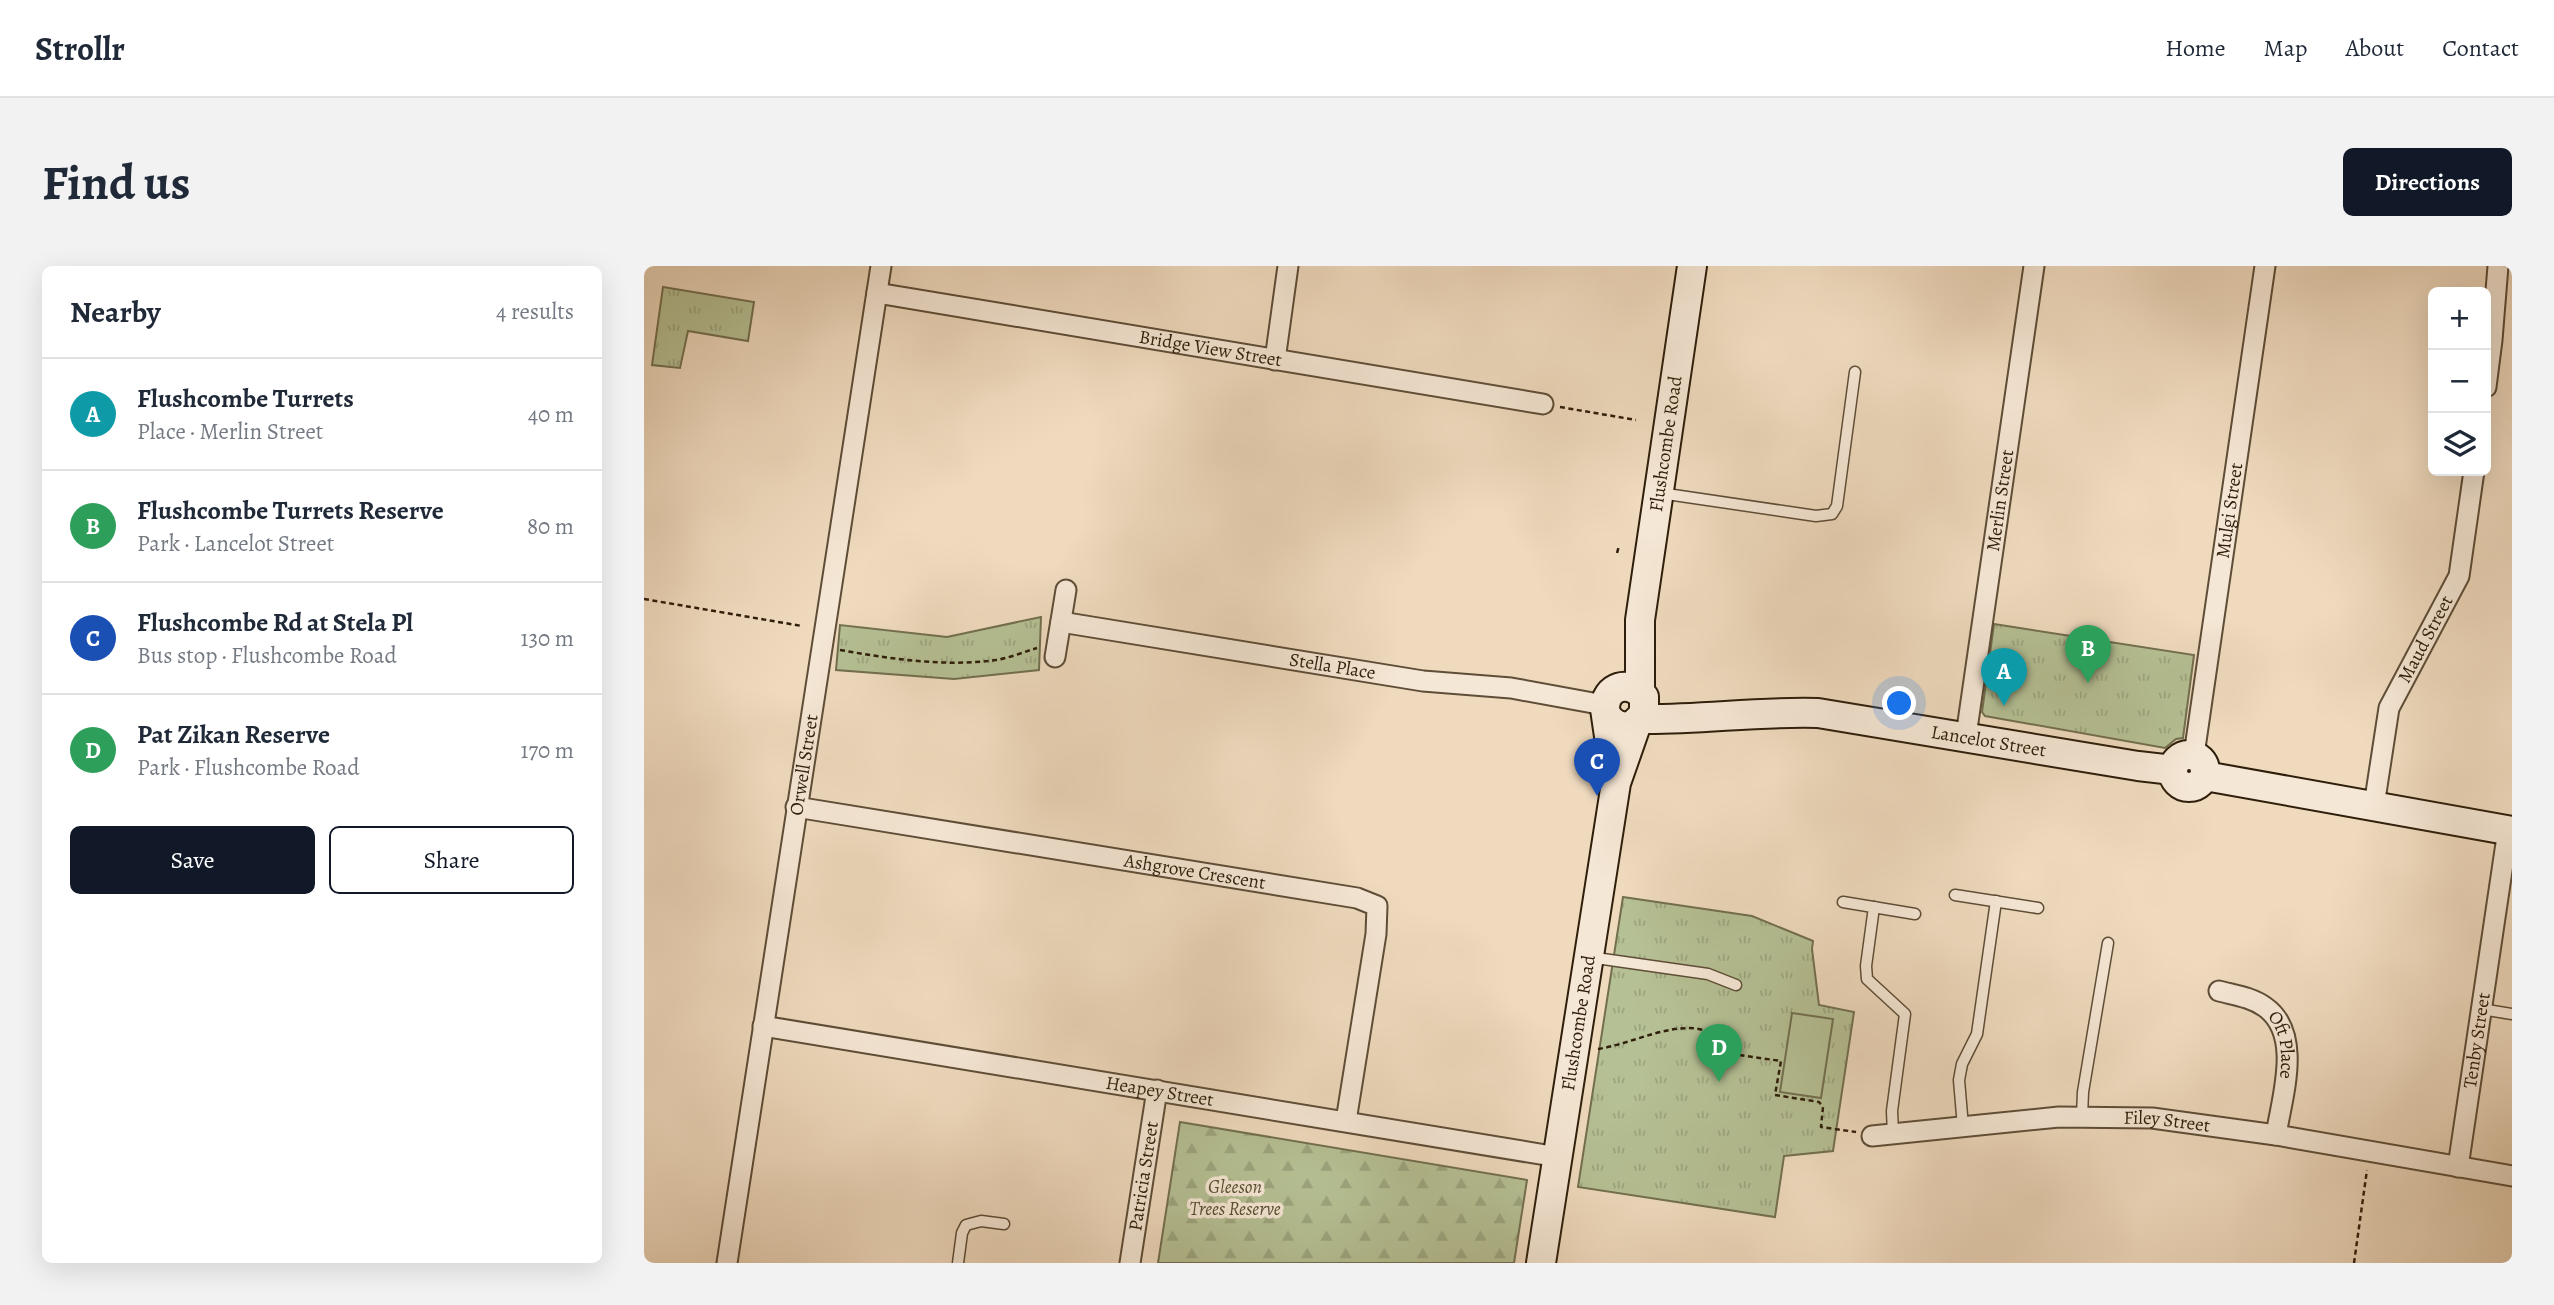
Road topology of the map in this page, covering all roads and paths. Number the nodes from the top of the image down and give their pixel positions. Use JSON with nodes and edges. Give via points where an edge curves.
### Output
{"nodes":[{"id":1,"x":881,"y":266,"type":"edge"},
{"id":2,"x":1288,"y":266,"type":"edge"},
{"id":3,"x":1692,"y":266,"type":"edge"},
{"id":4,"x":2034,"y":266,"type":"edge"},
{"id":5,"x":2265,"y":266,"type":"edge"},
{"id":6,"x":2498,"y":266,"type":"edge"},
{"id":7,"x":877,"y":293,"type":"junction"},
{"id":8,"x":2491,"y":353,"type":"edge"},
{"id":9,"x":1275,"y":360,"type":"junction"},
{"id":10,"x":1855,"y":372,"type":"dead end"},
{"id":11,"x":1543,"y":404,"type":"joint"},
{"id":12,"x":1636,"y":419,"type":"dead end"},
{"id":13,"x":2473,"y":476,"type":"edge"},
{"id":14,"x":1659,"y":493,"type":"junction"},
{"id":15,"x":1619,"y":546,"type":"dead end"},
{"id":16,"x":1616,"y":553,"type":"dead end"},
{"id":17,"x":1066,"y":590,"type":"dead end"},
{"id":18,"x":644,"y":599,"type":"edge"},
{"id":19,"x":1640,"y":620,"type":"junction"},
{"id":20,"x":1061,"y":622,"type":"junction"},
{"id":21,"x":802,"y":626,"type":"dead end"},
{"id":22,"x":823,"y":648,"type":"junction"},
{"id":23,"x":1057,"y":650,"type":"joint"},
{"id":24,"x":1607,"y":703,"type":"junction"},
{"id":25,"x":1640,"y":708,"type":"junction"},
{"id":26,"x":1966,"y":736,"type":"junction"},
{"id":27,"x":2190,"y":767,"type":"junction"},
{"id":28,"x":1616,"y":783,"type":"junction"},
{"id":29,"x":2374,"y":806,"type":"junction"},
{"id":30,"x":796,"y":807,"type":"junction"},
{"id":31,"x":2510,"y":830,"type":"edge"},
{"id":32,"x":1955,"y":895,"type":"dead end"},
{"id":33,"x":1996,"y":901,"type":"junction"},
{"id":34,"x":1843,"y":902,"type":"dead end"},
{"id":35,"x":1874,"y":907,"type":"junction"},
{"id":36,"x":2038,"y":908,"type":"dead end"},
{"id":37,"x":1915,"y":914,"type":"dead end"},
{"id":38,"x":2108,"y":943,"type":"dead end"},
{"id":39,"x":1588,"y":957,"type":"junction"},
{"id":40,"x":1736,"y":985,"type":"dead end"},
{"id":41,"x":2218,"y":991,"type":"dead end"},
{"id":42,"x":2481,"y":1009,"type":"junction"},
{"id":43,"x":2512,"y":1014,"type":"edge"},
{"id":44,"x":763,"y":1026,"type":"junction"},
{"id":45,"x":1596,"y":1049,"type":"dead end"},
{"id":46,"x":1157,"y":1090,"type":"junction"},
{"id":47,"x":2082,"y":1116,"type":"junction"},
{"id":48,"x":1346,"y":1121,"type":"junction"},
{"id":49,"x":1964,"y":1127,"type":"junction"},
{"id":50,"x":1893,"y":1134,"type":"junction"},
{"id":51,"x":2276,"y":1135,"type":"junction"},
{"id":52,"x":1872,"y":1136,"type":"joint"},
{"id":53,"x":2369,"y":1153,"type":"junction"},
{"id":54,"x":1558,"y":1157,"type":"junction"},
{"id":55,"x":2458,"y":1167,"type":"junction"},
{"id":56,"x":2512,"y":1176,"type":"edge"},
{"id":57,"x":1004,"y":1224,"type":"dead end"},
{"id":58,"x":727,"y":1263,"type":"edge"},
{"id":59,"x":958,"y":1263,"type":"edge"},
{"id":60,"x":1130,"y":1263,"type":"edge"},
{"id":61,"x":1541,"y":1263,"type":"edge"},
{"id":62,"x":2354,"y":1263,"type":"edge"}],
"edges":[{"from":1,"to":7,"type":"street","name":"Orwell Street"},
{"from":2,"to":9,"type":"street"},
{"from":3,"to":14,"type":"street","name":"Flushcombe Road"},
{"from":4,"to":26,"type":"street","name":"Merlin Street"},
{"from":5,"to":27,"type":"street","name":"Mulgi Street"},
{"from":6,"to":8,"type":"street"},
{"from":7,"to":9,"type":"street","name":"Bridge View Street"},
{"from":7,"to":22,"type":"street","name":"Orwell Street"},
{"from":9,"to":11,"type":"street","name":"Bridge View Street"},
{"from":10,"to":14,"type":"lane","via":[[1837,506],[1832,514],[1816,516]]},
{"from":11,"to":12,"type":"path"},
{"from":13,"to":29,"type":"street","name":"Maud Street","via":[[2459,576],[2389,708]]},
{"from":14,"to":19,"type":"street","name":"Flushcombe Road"},
{"from":15,"to":16,"type":"path"},
{"from":17,"to":20,"type":"street"},
{"from":18,"to":21,"type":"path"},
{"from":19,"to":24,"type":"street","name":"Flushcombe Road"},
{"from":19,"to":25,"type":"street","name":"Flushcombe Road"},
{"from":20,"to":23,"type":"street"},
{"from":20,"to":24,"type":"street","name":"Stella Place","via":[[1423,681]]},
{"from":22,"to":23,"type":"path","via":[[948,663]]},
{"from":22,"to":30,"type":"street","name":"Orwell Street"},
{"from":24,"to":25,"type":"street","via":[[1623,686]]},
{"from":24,"to":25,"type":"street","via":[[1619,726],[1632,726]]},
{"from":24,"to":28,"type":"street","name":"Flushcombe Road"},
{"from":25,"to":26,"type":"street","name":"Lancelot Street","via":[[1722,716],[1818,713]]},
{"from":25,"to":28,"type":"street","name":"Flushcombe Road"},
{"from":26,"to":27,"type":"street","name":"Lancelot Street","via":[[2138,766]]},
{"from":27,"to":29,"type":"street","name":"Lancelot Street"},
{"from":28,"to":39,"type":"street","name":"Flushcombe Road"},
{"from":29,"to":31,"type":"street","name":"Lancelot Street"},
{"from":30,"to":44,"type":"street","name":"Orwell Street"},
{"from":30,"to":48,"type":"street","name":"Ashgrove Crescent","via":[[1357,898],[1377,906]]},
{"from":31,"to":42,"type":"street","name":"Tenby Street"},
{"from":32,"to":33,"type":"lane"},
{"from":33,"to":36,"type":"lane"},
{"from":33,"to":49,"type":"lane","via":[[1977,1034],[1959,1080]]},
{"from":34,"to":35,"type":"lane"},
{"from":35,"to":37,"type":"lane"},
{"from":35,"to":50,"type":"lane","via":[[1867,979],[1905,1014]]},
{"from":38,"to":47,"type":"lane"},
{"from":39,"to":40,"type":"lane","via":[[1708,974]]},
{"from":39,"to":54,"type":"street","name":"Flushcombe Road"},
{"from":41,"to":51,"type":"street","name":"Oft Place","via":[[2266,1007],[2283,1032],[2287,1064]]},
{"from":42,"to":43,"type":"lane"},
{"from":42,"to":55,"type":"street","name":"Tenby Street"},
{"from":44,"to":46,"type":"street","name":"Heapey Street"},
{"from":44,"to":58,"type":"street","name":"Orwell Street"},
{"from":45,"to":52,"type":"path","via":[[1681,1028],[1712,1032],[1739,1055],[1781,1061],[1775,1095],[1819,1102],[1823,1107],[1821,1127]]},
{"from":46,"to":48,"type":"street","name":"Heapey Street"},
{"from":46,"to":60,"type":"street","name":"Patricia Street"},
{"from":47,"to":49,"type":"street","name":"Filey Street"},
{"from":47,"to":51,"type":"street","name":"Filey Street","via":[[2175,1120]]},
{"from":48,"to":54,"type":"street","name":"Heapey Street"},
{"from":49,"to":50,"type":"street","name":"Filey Street"},
{"from":50,"to":52,"type":"street","name":"Filey Street"},
{"from":51,"to":53,"type":"street","name":"Filey Street"},
{"from":53,"to":55,"type":"street","name":"Filey Street"},
{"from":53,"to":62,"type":"path"},
{"from":54,"to":61,"type":"street","name":"Flushcombe Road"},
{"from":55,"to":56,"type":"street","name":"Filey Street"},
{"from":57,"to":59,"type":"lane","via":[[981,1221],[966,1225]]}]}
